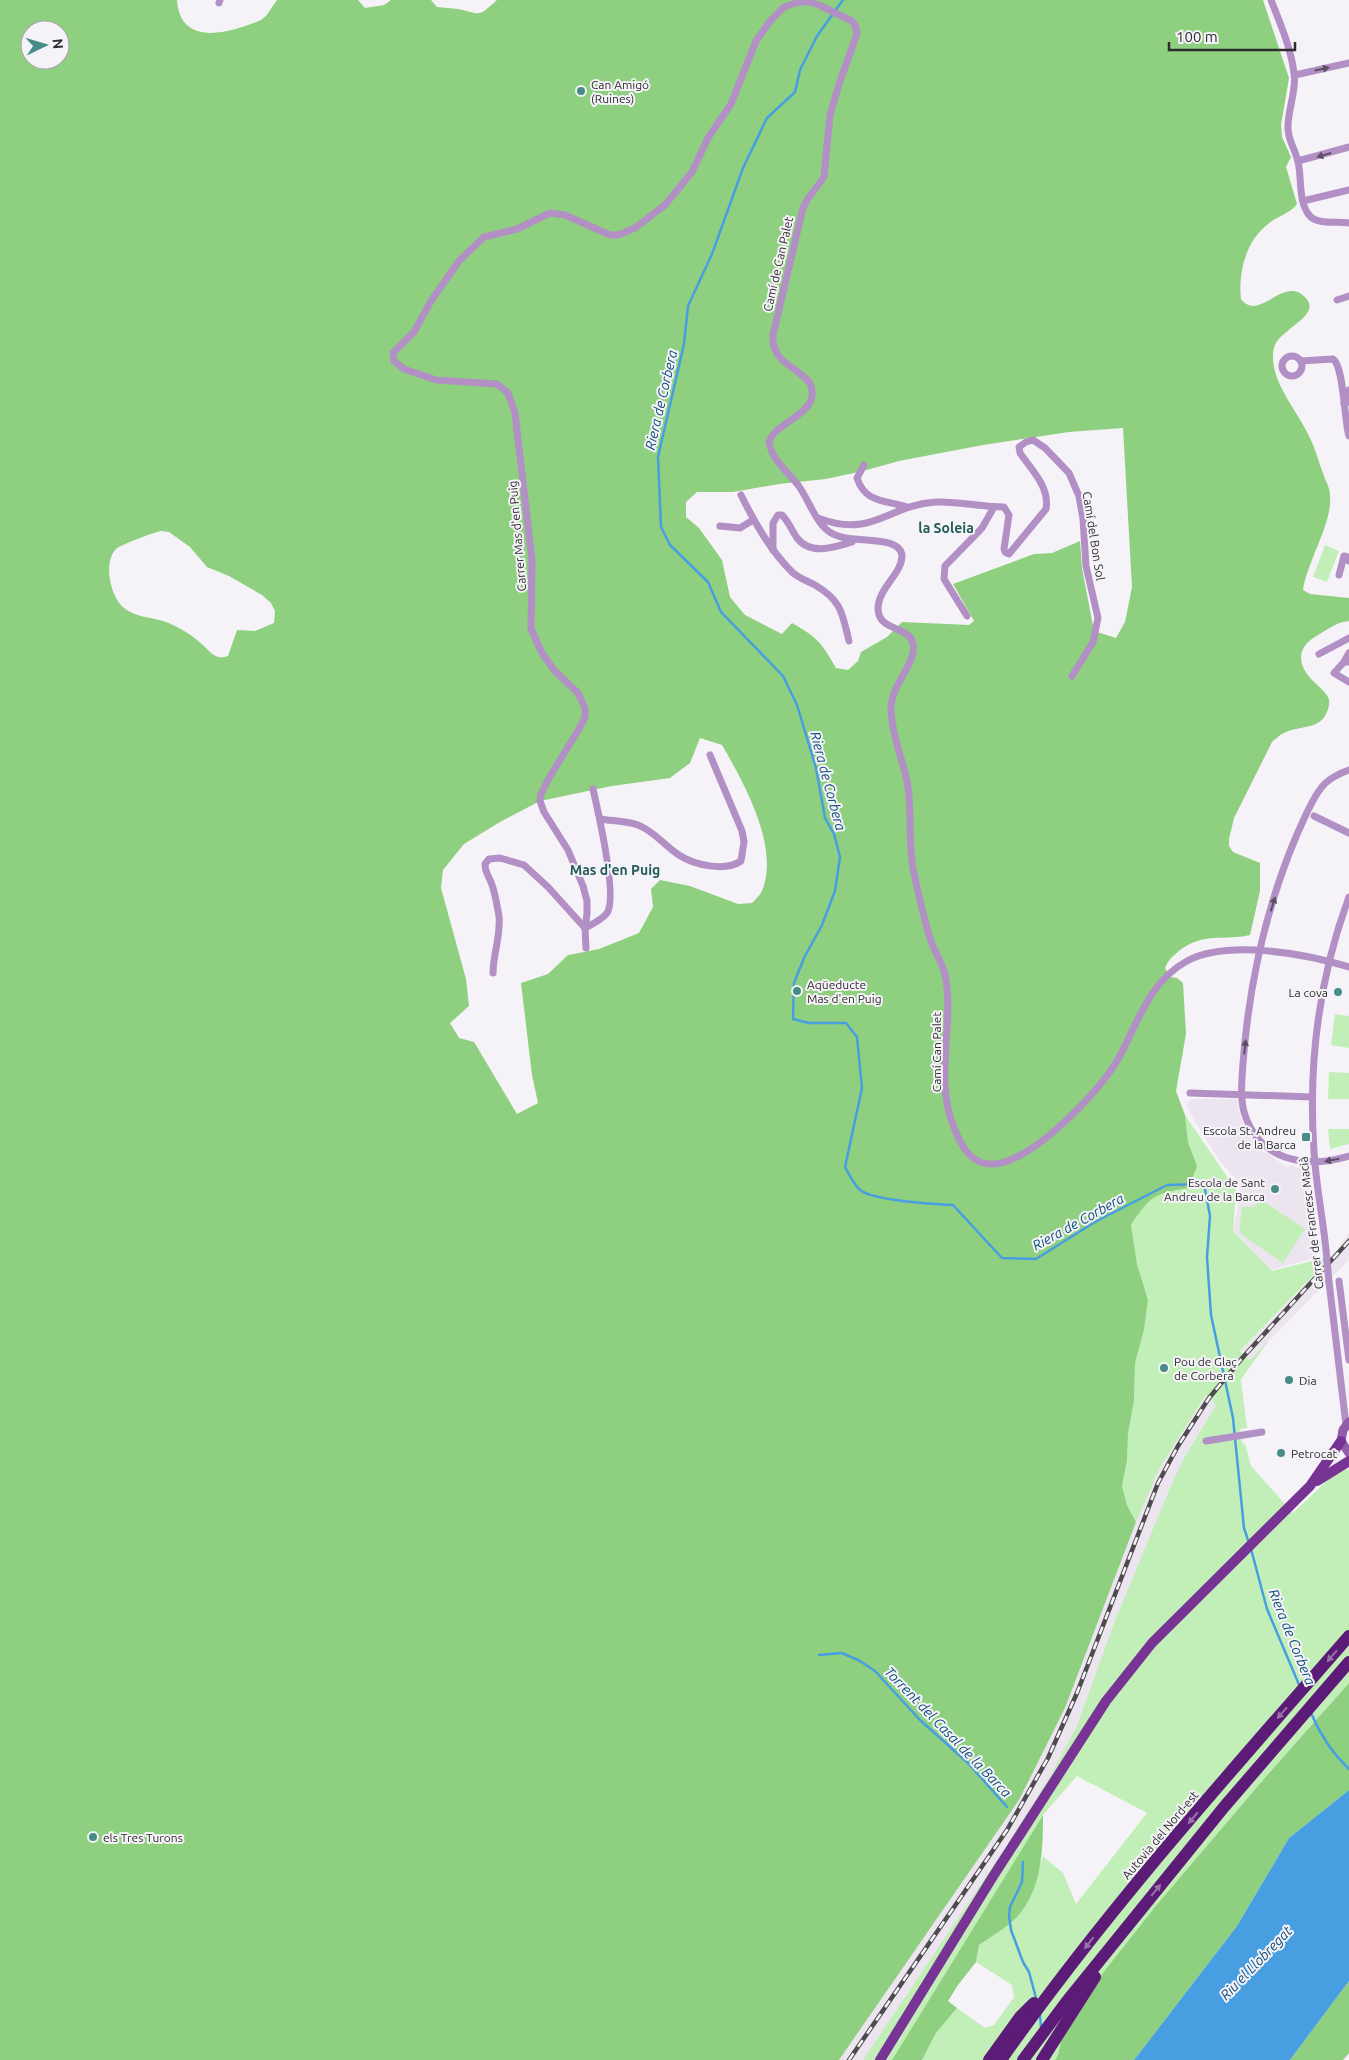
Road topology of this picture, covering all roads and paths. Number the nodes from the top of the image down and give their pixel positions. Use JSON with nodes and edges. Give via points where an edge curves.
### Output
{"nodes":[{"id":1,"x":1271,"y":0,"type":"edge"},
{"id":2,"x":809,"y":1,"type":"edge"},
{"id":3,"x":1349,"y":62,"type":"edge"},
{"id":4,"x":1295,"y":74,"type":"junction"},
{"id":5,"x":1349,"y":147,"type":"edge"},
{"id":6,"x":1298,"y":162,"type":"junction"},
{"id":7,"x":1349,"y":190,"type":"edge"},
{"id":8,"x":1303,"y":201,"type":"junction"},
{"id":9,"x":1349,"y":222,"type":"edge"},
{"id":10,"x":1349,"y":296,"type":"edge"},
{"id":11,"x":1338,"y":300,"type":"dead end"},
{"id":12,"x":1301,"y":361,"type":"junction"},
{"id":13,"x":1349,"y":390,"type":"edge"},
{"id":14,"x":1344,"y":404,"type":"junction"},
{"id":15,"x":1349,"y":436,"type":"edge"},
{"id":16,"x":864,"y":465,"type":"dead end"},
{"id":17,"x":741,"y":496,"type":"dead end"},
{"id":18,"x":907,"y":507,"type":"junction"},
{"id":19,"x":994,"y":507,"type":"junction"},
{"id":20,"x":818,"y":518,"type":"junction"},
{"id":21,"x":753,"y":520,"type":"junction"},
{"id":22,"x":720,"y":526,"type":"dead end"},
{"id":23,"x":855,"y":541,"type":"junction"},
{"id":24,"x":773,"y":550,"type":"junction"},
{"id":25,"x":1349,"y":561,"type":"edge"},
{"id":26,"x":1339,"y":574,"type":"dead end"},
{"id":27,"x":966,"y":616,"type":"dead end"},
{"id":28,"x":1349,"y":638,"type":"edge"},
{"id":29,"x":849,"y":641,"type":"dead end"},
{"id":30,"x":1349,"y":653,"type":"edge"},
{"id":31,"x":1319,"y":654,"type":"dead end"},
{"id":32,"x":1346,"y":662,"type":"edge"},
{"id":33,"x":1072,"y":676,"type":"dead end"},
{"id":34,"x":1349,"y":682,"type":"edge"},
{"id":35,"x":710,"y":755,"type":"dead end"},
{"id":36,"x":1349,"y":770,"type":"edge"},
{"id":37,"x":594,"y":790,"type":"dead end"},
{"id":38,"x":1314,"y":816,"type":"dead end"},
{"id":39,"x":600,"y":819,"type":"junction"},
{"id":40,"x":1349,"y":833,"type":"edge"},
{"id":41,"x":1349,"y":897,"type":"edge"},
{"id":42,"x":585,"y":928,"type":"junction"},
{"id":43,"x":586,"y":948,"type":"dead end"},
{"id":44,"x":1261,"y":952,"type":"junction"},
{"id":45,"x":1329,"y":961,"type":"junction"},
{"id":46,"x":1349,"y":966,"type":"edge"},
{"id":47,"x":493,"y":974,"type":"dead end"},
{"id":48,"x":1190,"y":1094,"type":"dead end"},
{"id":49,"x":1242,"y":1096,"type":"junction"},
{"id":50,"x":1312,"y":1097,"type":"junction"},
{"id":51,"x":1349,"y":1156,"type":"edge"},
{"id":52,"x":1314,"y":1162,"type":"junction"},
{"id":53,"x":1339,"y":1281,"type":"dead end"},
{"id":54,"x":1349,"y":1359,"type":"edge"},
{"id":55,"x":1349,"y":1394,"type":"edge"},
{"id":56,"x":1345,"y":1406,"type":"edge"},
{"id":57,"x":1347,"y":1423,"type":"edge"},
{"id":58,"x":1262,"y":1432,"type":"dead end"},
{"id":59,"x":1206,"y":1440,"type":"dead end"},
{"id":60,"x":1341,"y":1441,"type":"junction"},
{"id":61,"x":1349,"y":1453,"type":"edge"},
{"id":62,"x":1349,"y":1461,"type":"edge"},
{"id":63,"x":1310,"y":1486,"type":"junction"},
{"id":64,"x":1349,"y":1636,"type":"edge"},
{"id":65,"x":1349,"y":1662,"type":"edge"},
{"id":66,"x":1126,"y":1928,"type":"junction"},
{"id":67,"x":1023,"y":2020,"type":"junction"},
{"id":68,"x":880,"y":2060,"type":"edge"},
{"id":69,"x":989,"y":2060,"type":"edge"},
{"id":70,"x":1001,"y":2060,"type":"edge"},
{"id":71,"x":1023,"y":2060,"type":"edge"},
{"id":72,"x":1042,"y":2060,"type":"edge"}],
"edges":[{"from":1,"to":4,"type":"street"},
{"from":2,"to":20,"type":"street","name":"Camí de Can Palet","via":[[846,18],[856,27],[857,34],[830,114],[824,177],[803,208],[773,335],[773,347],[780,360],[806,379],[812,388],[811,399],[773,434],[769,442],[775,458],[798,485]]},
{"from":2,"to":42,"type":"street","name":"Carrer Mas d'en Puig","via":[[784,7],[764,29],[752,49],[731,104],[708,138],[692,172],[666,206],[635,228],[618,235],[604,233],[554,213],[516,229],[484,237],[445,280],[414,332],[393,353],[394,361],[404,368],[436,380],[497,384],[508,394],[515,413],[532,560],[531,629],[542,653],[578,693],[584,708],[585,717],[549,778],[540,800],[568,850],[583,886],[587,901]]},
{"from":4,"to":3,"type":"street","one_way":true},
{"from":4,"to":6,"type":"street","via":[[1288,128]]},
{"from":5,"to":6,"type":"street","one_way":true},
{"from":6,"to":8,"type":"street"},
{"from":7,"to":8,"type":"street"},
{"from":8,"to":9,"type":"street","via":[[1310,216],[1317,220]]},
{"from":10,"to":11,"type":"street"},
{"from":12,"to":12,"type":"street","via":[[1301,370],[1292,379],[1283,370],[1284,360],[1292,356]]},
{"from":12,"to":14,"type":"street","via":[[1336,361],[1340,366]]},
{"from":13,"to":14,"type":"street","via":[[1348,402]]},
{"from":14,"to":15,"type":"street"},
{"from":16,"to":18,"type":"street","via":[[857,478],[860,488],[870,498]]},
{"from":17,"to":21,"type":"street"},
{"from":18,"to":19,"type":"street","via":[[936,502]]},
{"from":18,"to":20,"type":"street","via":[[877,521],[854,526]]},
{"from":19,"to":27,"type":"street","via":[[982,528],[945,566],[944,579]]},
{"from":19,"to":33,"type":"street","name":"Camí del Bon Sol","via":[[1004,507],[1009,515],[1004,549],[1009,554],[1046,509],[1041,481],[1019,448],[1033,440],[1069,473],[1080,503],[1086,566],[1098,618],[1093,642]]},
{"from":20,"to":23,"type":"street","via":[[832,534]]},
{"from":21,"to":22,"type":"street","via":[[740,528]]},
{"from":21,"to":24,"type":"street"},
{"from":23,"to":24,"type":"street","via":[[830,548],[813,548],[802,543],[785,518],[778,515],[773,523]]},
{"from":23,"to":44,"type":"street","name":"Camí Can Palet","via":[[888,541],[899,547],[902,553],[878,603],[880,618],[885,624],[907,634],[914,646],[912,661],[894,691],[891,709],[909,790],[913,871],[925,920],[945,976],[948,1102],[952,1124],[969,1155],[981,1162],[1004,1162],[1048,1136],[1110,1071],[1155,988],[1176,968],[1191,958],[1211,952]]},
{"from":24,"to":29,"type":"street","via":[[794,574],[830,594],[842,611]]},
{"from":25,"to":26,"type":"street","via":[[1344,556]]},
{"from":28,"to":31,"type":"street"},
{"from":30,"to":32,"type":"street"},
{"from":32,"to":34,"type":"street","via":[[1334,673]]},
{"from":35,"to":39,"type":"street","via":[[744,842],[741,861],[734,866],[720,867],[685,859],[638,825]]},
{"from":44,"to":36,"type":"street","one_way":true,"via":[[1279,885],[1309,807],[1321,787]]},
{"from":37,"to":39,"type":"street"},
{"from":38,"to":40,"type":"street"},
{"from":39,"to":42,"type":"street","via":[[610,903],[608,912]]},
{"from":41,"to":45,"type":"street","name":"Carrer de Francesc Macià"},
{"from":42,"to":43,"type":"street","name":"Carrer Mas d'en Puig"},
{"from":42,"to":47,"type":"street","via":[[524,865],[500,858],[489,859],[484,864],[485,873],[490,879],[499,916]]},
{"from":44,"to":45,"type":"street","name":"Camí Can Palet"},
{"from":49,"to":44,"type":"street","one_way":true,"via":[[1248,1018]]},
{"from":45,"to":46,"type":"street","name":"Camí Can Palet"},
{"from":45,"to":50,"type":"street","name":"Carrer de Francesc Macià","via":[[1317,1031]]},
{"from":48,"to":49,"type":"street"},
{"from":49,"to":50,"type":"street"},
{"from":49,"to":52,"type":"street","via":[[1246,1117],[1267,1147],[1290,1159]]},
{"from":50,"to":52,"type":"street","name":"Carrer de Francesc Macià"},
{"from":51,"to":52,"type":"street","one_way":true},
{"from":52,"to":56,"type":"street","name":"Carrer de Francesc Macià","bridge":true},
{"from":53,"to":54,"type":"street","name":"Carrer de Francesc Macià"},
{"from":55,"to":56,"type":"street"},
{"from":56,"to":57,"type":"street","name":"Carrer de Francesc Macià"},
{"from":57,"to":60,"type":"main road"},
{"from":58,"to":59,"type":"street"},
{"from":60,"to":61,"type":"main road"},
{"from":60,"to":63,"type":"main road"},
{"from":62,"to":63,"type":"main road"},
{"from":63,"to":68,"type":"main road","via":[[1152,1643],[1106,1700]]},
{"from":64,"to":67,"type":"highway","name":"Autovia del Nord-est","one_way":true},
{"from":66,"to":65,"type":"highway","one_way":true},
{"from":66,"to":71,"type":"highway"},
{"from":66,"to":72,"type":"highway"},
{"from":67,"to":69,"type":"highway"},
{"from":67,"to":70,"type":"highway"}]}
